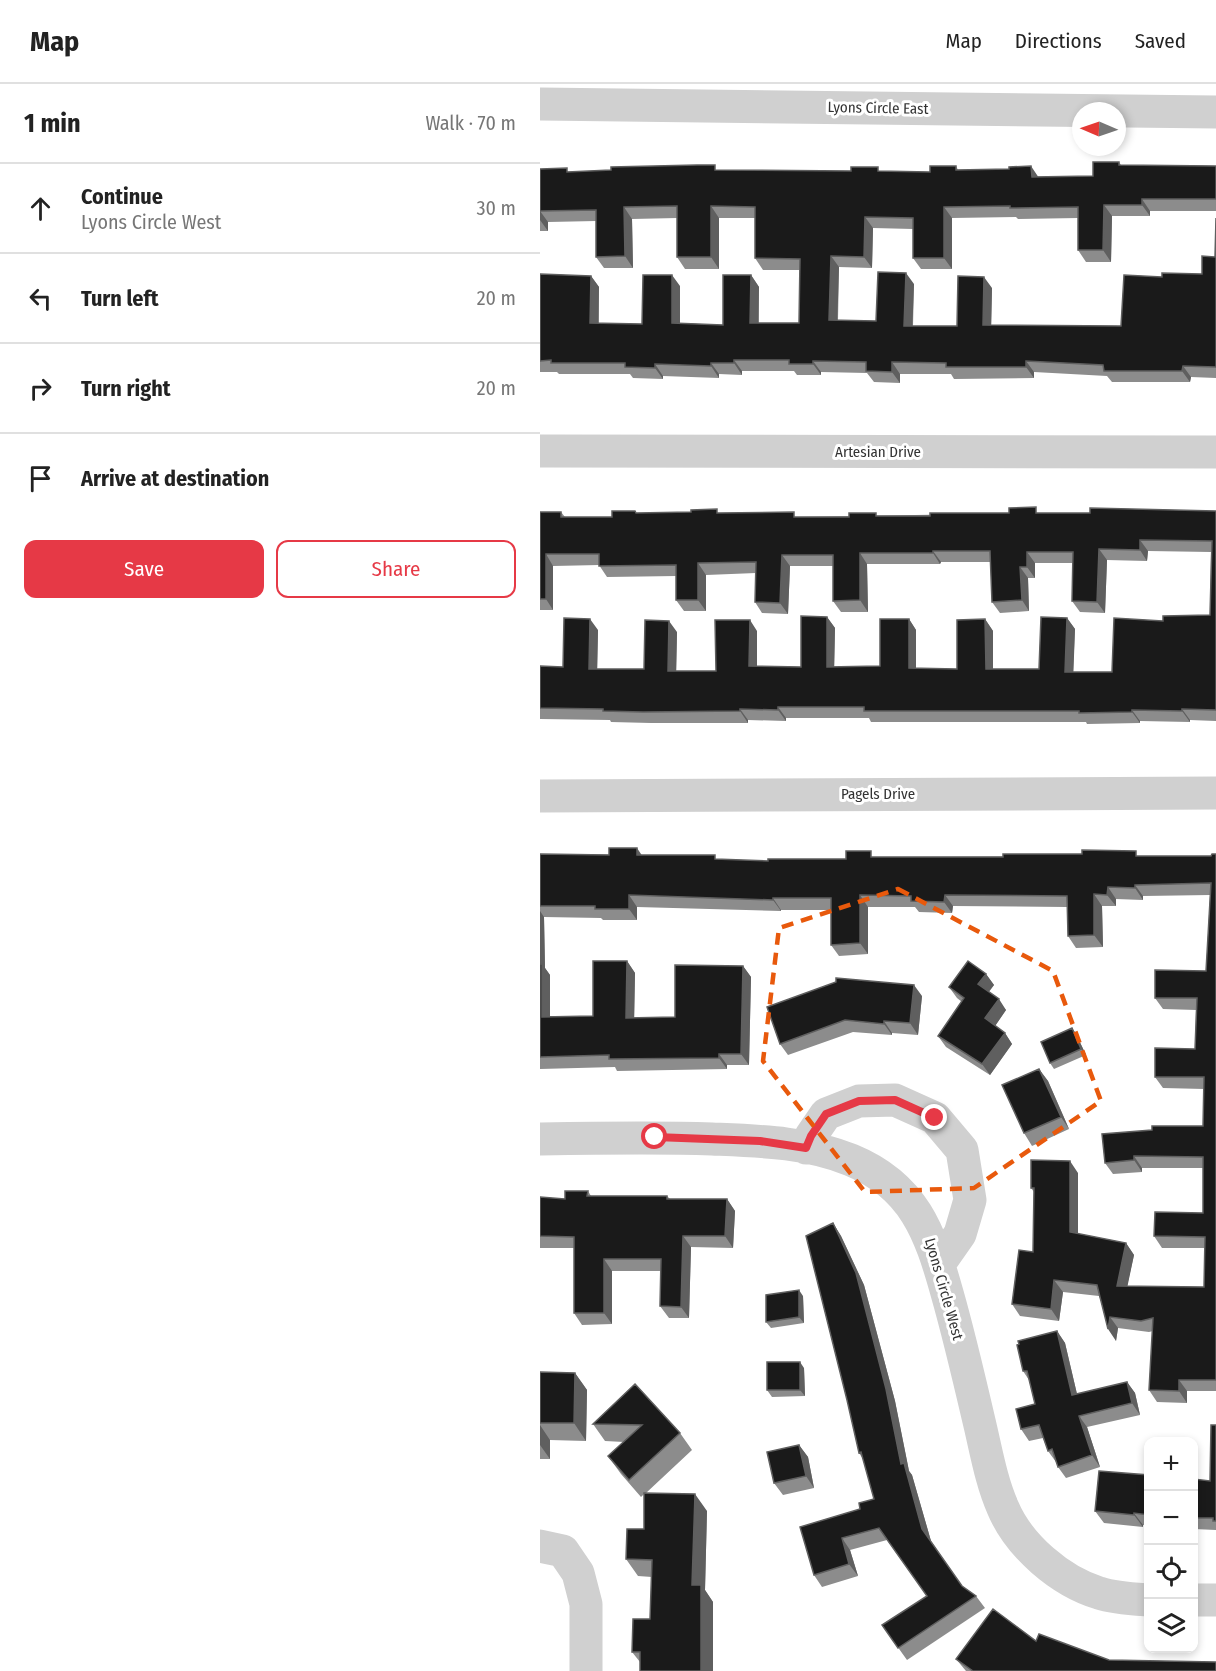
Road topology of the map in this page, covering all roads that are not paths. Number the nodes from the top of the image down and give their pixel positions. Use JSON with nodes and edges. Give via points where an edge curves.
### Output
{"nodes":[{"id":1,"x":540,"y":104,"type":"edge"},
{"id":2,"x":1216,"y":112,"type":"edge"},
{"id":3,"x":540,"y":451,"type":"edge"},
{"id":4,"x":1216,"y":452,"type":"edge"},
{"id":5,"x":1216,"y":793,"type":"edge"},
{"id":6,"x":540,"y":796,"type":"edge"},
{"id":7,"x":540,"y":1139,"type":"edge"},
{"id":8,"x":806,"y":1148,"type":"junction"},
{"id":9,"x":939,"y":1264,"type":"junction"},
{"id":10,"x":552,"y":1548,"type":"edge"},
{"id":11,"x":1144,"y":1599,"type":"edge"},
{"id":12,"x":1198,"y":1600,"type":"edge"},
{"id":13,"x":1216,"y":1600,"type":"edge"},
{"id":14,"x":586,"y":1671,"type":"edge"}],
"edges":[{"from":1,"to":2,"type":"street","name":"Lyons Circle East"},
{"from":3,"to":4,"type":"street","name":"Artesian Drive"},
{"from":5,"to":6,"type":"street","name":"Pagels Drive"},
{"from":7,"to":8,"type":"street","name":"Lyons Circle West","via":[[679,1138],[760,1141]]},
{"from":8,"to":9,"type":"street","name":"Lyons Circle West","via":[[852,1161],[882,1177],[904,1195],[920,1217]]},
{"from":8,"to":9,"type":"street","via":[[826,1114],[859,1101],[895,1100],[935,1118],[962,1150],[970,1200],[960,1234]]},
{"from":9,"to":11,"type":"street","name":"Lyons Circle West","via":[[992,1474],[1003,1509],[1020,1537],[1072,1581],[1099,1593]]},
{"from":10,"to":14,"type":"street","via":[[578,1573],[586,1604]]},
{"from":12,"to":13,"type":"street"}]}
